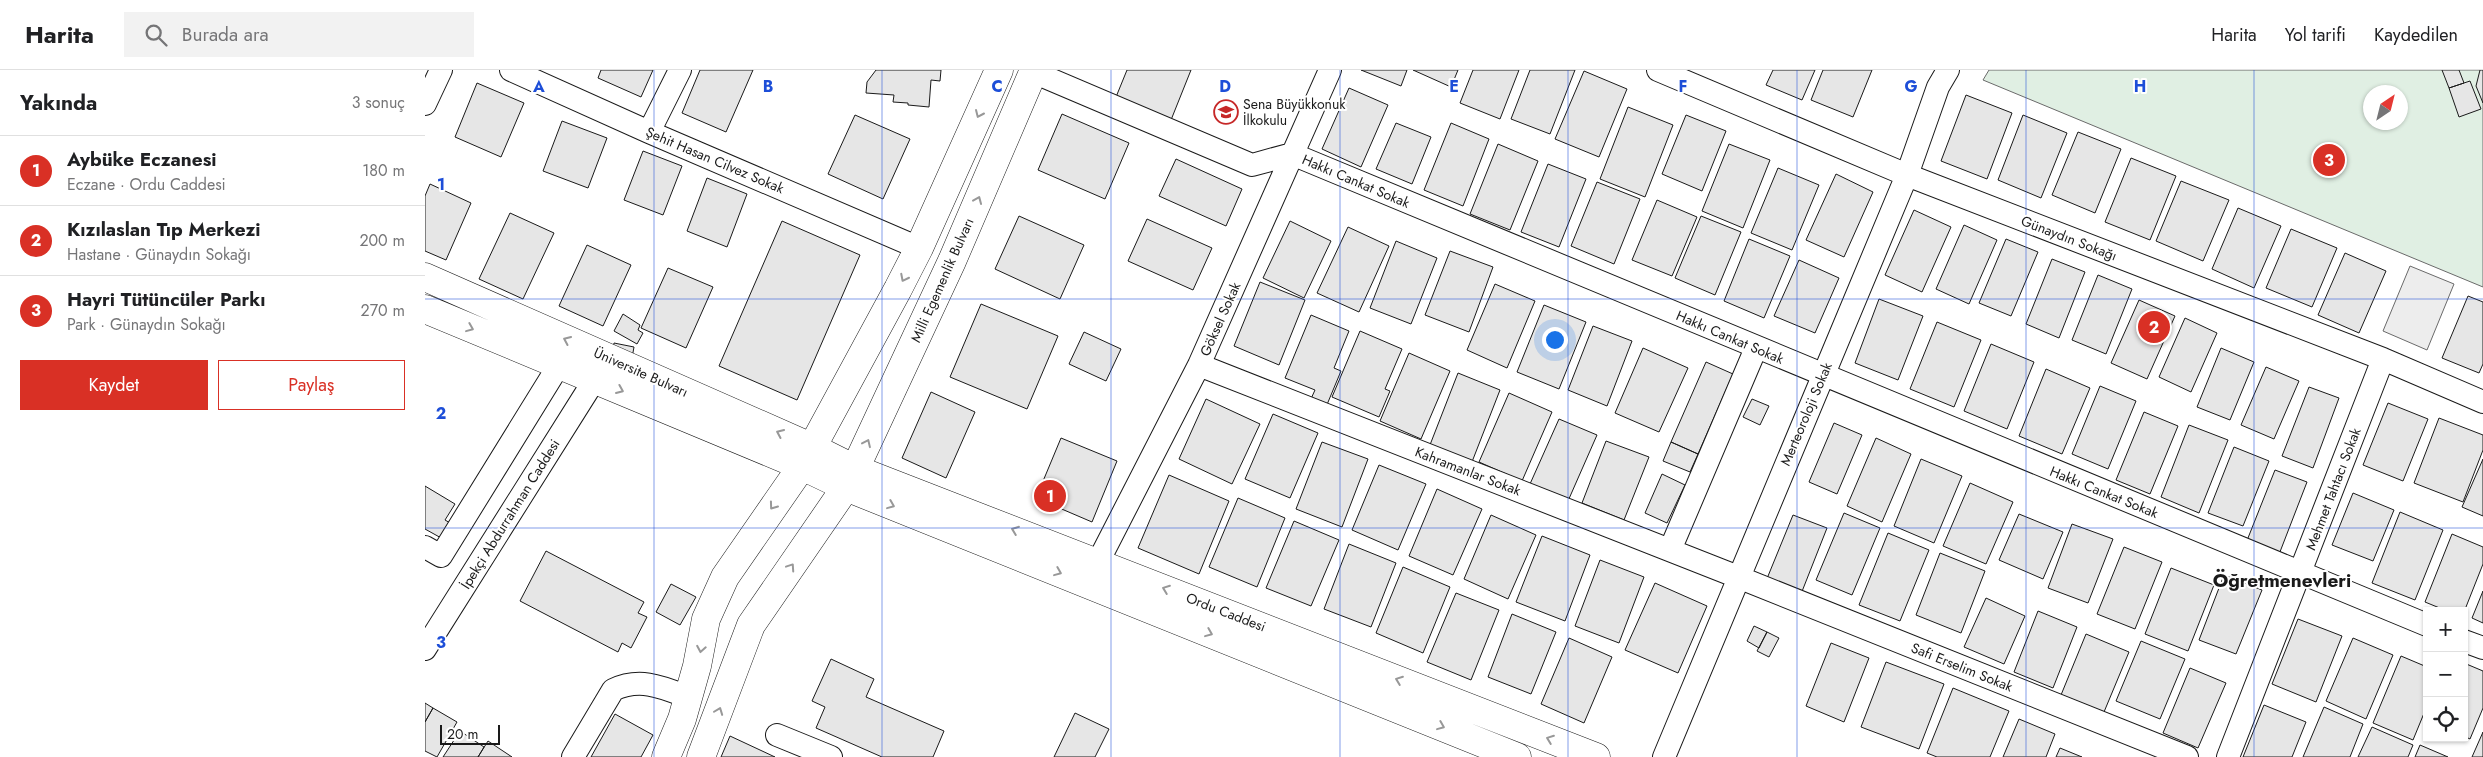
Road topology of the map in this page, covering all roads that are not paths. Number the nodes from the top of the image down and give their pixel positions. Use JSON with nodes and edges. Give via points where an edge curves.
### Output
{"nodes":[{"id":1,"x":441,"y":70,"type":"edge"},
{"id":2,"x":511,"y":70,"type":"edge"},
{"id":3,"x":680,"y":70,"type":"edge"},
{"id":4,"x":999,"y":70,"type":"edge"},
{"id":5,"x":1330,"y":70,"type":"edge"},
{"id":6,"x":1658,"y":70,"type":"edge"},
{"id":7,"x":1948,"y":70,"type":"edge"},
{"id":8,"x":1034,"y":71,"type":"edge"},
{"id":9,"x":425,"y":104,"type":"edge"},
{"id":10,"x":649,"y":132,"type":"junction"},
{"id":11,"x":1293,"y":154,"type":"junction"},
{"id":12,"x":1907,"y":175,"type":"junction"},
{"id":13,"x":919,"y":248,"type":"junction"},
{"id":14,"x":425,"y":277,"type":"edge"},
{"id":15,"x":425,"y":309,"type":"edge"},
{"id":16,"x":1756,"y":348,"type":"junction"},
{"id":17,"x":2383,"y":359,"type":"junction"},
{"id":18,"x":559,"y":365,"type":"junction"},
{"id":19,"x":1199,"y":365,"type":"junction"},
{"id":20,"x":1822,"y":376,"type":"junction"},
{"id":21,"x":595,"y":380,"type":"junction"},
{"id":22,"x":2483,"y":402,"type":"edge"},
{"id":23,"x":806,"y":457,"type":"junction"},
{"id":24,"x":851,"y":478,"type":"junction"},
{"id":25,"x":425,"y":547,"type":"edge"},
{"id":26,"x":1670,"y":550,"type":"junction"},
{"id":27,"x":1098,"y":562,"type":"junction"},
{"id":28,"x":2301,"y":572,"type":"junction"},
{"id":29,"x":1738,"y":577,"type":"junction"},
{"id":30,"x":2423,"y":623,"type":"edge"},
{"id":31,"x":2468,"y":642,"type":"edge"},
{"id":32,"x":2483,"y":648,"type":"edge"},
{"id":33,"x":425,"y":649,"type":"edge"},
{"id":34,"x":688,"y":697,"type":"junction"},
{"id":35,"x":777,"y":734,"type":"dead end"},
{"id":36,"x":573,"y":757,"type":"edge"},
{"id":37,"x":666,"y":757,"type":"edge"},
{"id":38,"x":701,"y":757,"type":"edge"},
{"id":39,"x":831,"y":757,"type":"edge"},
{"id":40,"x":1517,"y":757,"type":"edge"},
{"id":41,"x":1596,"y":757,"type":"edge"},
{"id":42,"x":1664,"y":757,"type":"edge"},
{"id":43,"x":2187,"y":757,"type":"edge"},
{"id":44,"x":2228,"y":757,"type":"edge"}],
"edges":[{"from":1,"to":9,"type":"street"},
{"from":2,"to":10,"type":"street","name":"Şehit Hasan Cilvez Sokak"},
{"from":3,"to":10,"type":"street"},
{"from":4,"to":13,"type":"main road","one_way":true},
{"from":5,"to":11,"type":"street","name":"Göksel Sokak"},
{"from":6,"to":12,"type":"street","name":"Günaydın Sokağı"},
{"from":7,"to":12,"type":"street","name":"Merteoroloji Sokak","via":[[1938,87]]},
{"from":8,"to":11,"type":"street","name":"Hakkı Cankat Sokak","via":[[1252,165]]},
{"from":24,"to":8,"type":"main road","name":"Milli Egemenlik Bulvarı","one_way":true,"via":[[952,261]]},
{"from":10,"to":13,"type":"street","name":"Şehit Hasan Cilvez Sokak"},
{"from":11,"to":16,"type":"street","name":"Hakkı Cankat Sokak"},
{"from":11,"to":19,"type":"street","name":"Göksel Sokak"},
{"from":12,"to":17,"type":"street","name":"Günaydın Sokağı"},
{"from":12,"to":20,"type":"street","name":"Merteoroloji Sokak"},
{"from":13,"to":23,"type":"main road","one_way":true},
{"from":23,"to":14,"type":"main road","name":"Üniversite Bulvarı","one_way":true},
{"from":15,"to":18,"type":"main road","name":"Üniversite Bulvarı","one_way":true},
{"from":16,"to":20,"type":"street","name":"Hakkı Cankat Sokak"},
{"from":16,"to":26,"type":"street"},
{"from":17,"to":22,"type":"street","name":"Günaydın Sokağı"},
{"from":17,"to":28,"type":"street","name":"Mehmet Tahtacı Sokak"},
{"from":18,"to":21,"type":"main road","name":"Üniversite Bulvarı"},
{"from":18,"to":25,"type":"street","via":[[441,556]]},
{"from":19,"to":26,"type":"street","name":"Kahramanlar Sokak"},
{"from":19,"to":27,"type":"street","name":"Göksel Sokak"},
{"from":20,"to":28,"type":"street","name":"Hakkı Cankat Sokak"},
{"from":20,"to":29,"type":"street","name":"Merteoroloji Sokak"},
{"from":21,"to":23,"type":"main road","name":"Üniversite Bulvarı","one_way":true},
{"from":21,"to":33,"type":"street","name":"İpekçi Abdurrahman Caddesi"},
{"from":23,"to":24,"type":"main road","name":"Üniversite Bulvarı"},
{"from":23,"to":34,"type":"main road","one_way":true,"via":[[725,577],[706,619]]},
{"from":27,"to":24,"type":"main road","name":"Ordu Caddesi","one_way":true},
{"from":38,"to":24,"type":"main road","name":"Milli Egemenlik Bulvarı","one_way":true,"via":[[751,624]]},
{"from":24,"to":40,"type":"main road","name":"Ordu Caddesi","one_way":true},
{"from":26,"to":29,"type":"street","name":"Kahramanlar Sokak"},
{"from":41,"to":27,"type":"main road","name":"Ordu Caddesi","one_way":true},
{"from":28,"to":30,"type":"street","name":"Hakkı Cankat Sokak"},
{"from":28,"to":44,"type":"street","name":"Mehmet Tahtacı Sokak"},
{"from":29,"to":42,"type":"street","name":"Merteoroloji Sokak"},
{"from":29,"to":43,"type":"street","name":"Safi Erselim Sokak"},
{"from":31,"to":32,"type":"street"},
{"from":34,"to":36,"type":"street","via":[[652,684],[630,684],[613,690]]},
{"from":34,"to":37,"type":"main road"},
{"from":35,"to":39,"type":"street"}]}
